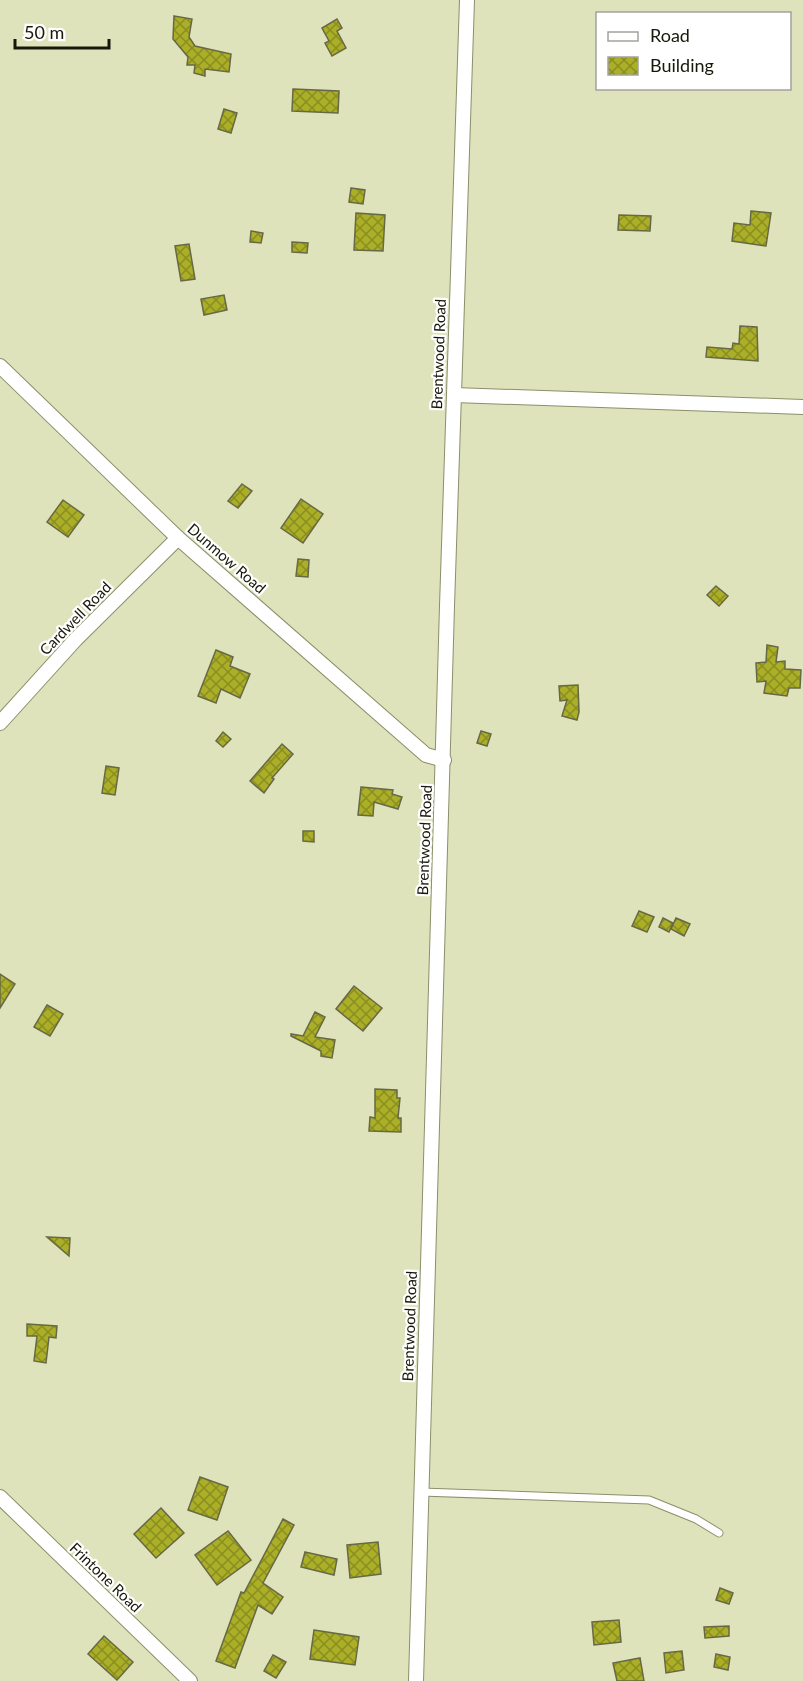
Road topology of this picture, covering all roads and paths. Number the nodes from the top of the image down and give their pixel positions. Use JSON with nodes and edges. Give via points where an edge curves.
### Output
{"nodes":[{"id":1,"x":467,"y":0,"type":"edge"},
{"id":2,"x":0,"y":366,"type":"edge"},
{"id":3,"x":454,"y":395,"type":"junction"},
{"id":4,"x":803,"y":407,"type":"edge"},
{"id":5,"x":178,"y":538,"type":"junction"},
{"id":6,"x":0,"y":723,"type":"edge"},
{"id":7,"x":444,"y":760,"type":"junction"},
{"id":8,"x":421,"y":1492,"type":"junction"},
{"id":9,"x":0,"y":1497,"type":"edge"},
{"id":10,"x":719,"y":1533,"type":"dead end"},
{"id":11,"x":190,"y":1681,"type":"edge"},
{"id":12,"x":416,"y":1681,"type":"edge"}],
"edges":[{"from":1,"to":3,"type":"street","name":"Brentwood Road"},
{"from":2,"to":5,"type":"street","name":"Dunmow Road"},
{"from":3,"to":4,"type":"street"},
{"from":3,"to":7,"type":"street","name":"Brentwood Road"},
{"from":5,"to":6,"type":"street","name":"Cardwell Road","via":[[76,639]]},
{"from":5,"to":7,"type":"street","name":"Dunmow Road","via":[[426,755]]},
{"from":7,"to":8,"type":"street","name":"Brentwood Road"},
{"from":8,"to":10,"type":"lane","via":[[650,1500]]},
{"from":8,"to":12,"type":"street","name":"Brentwood Road"},
{"from":9,"to":11,"type":"street","name":"Frintone Road"}]}
